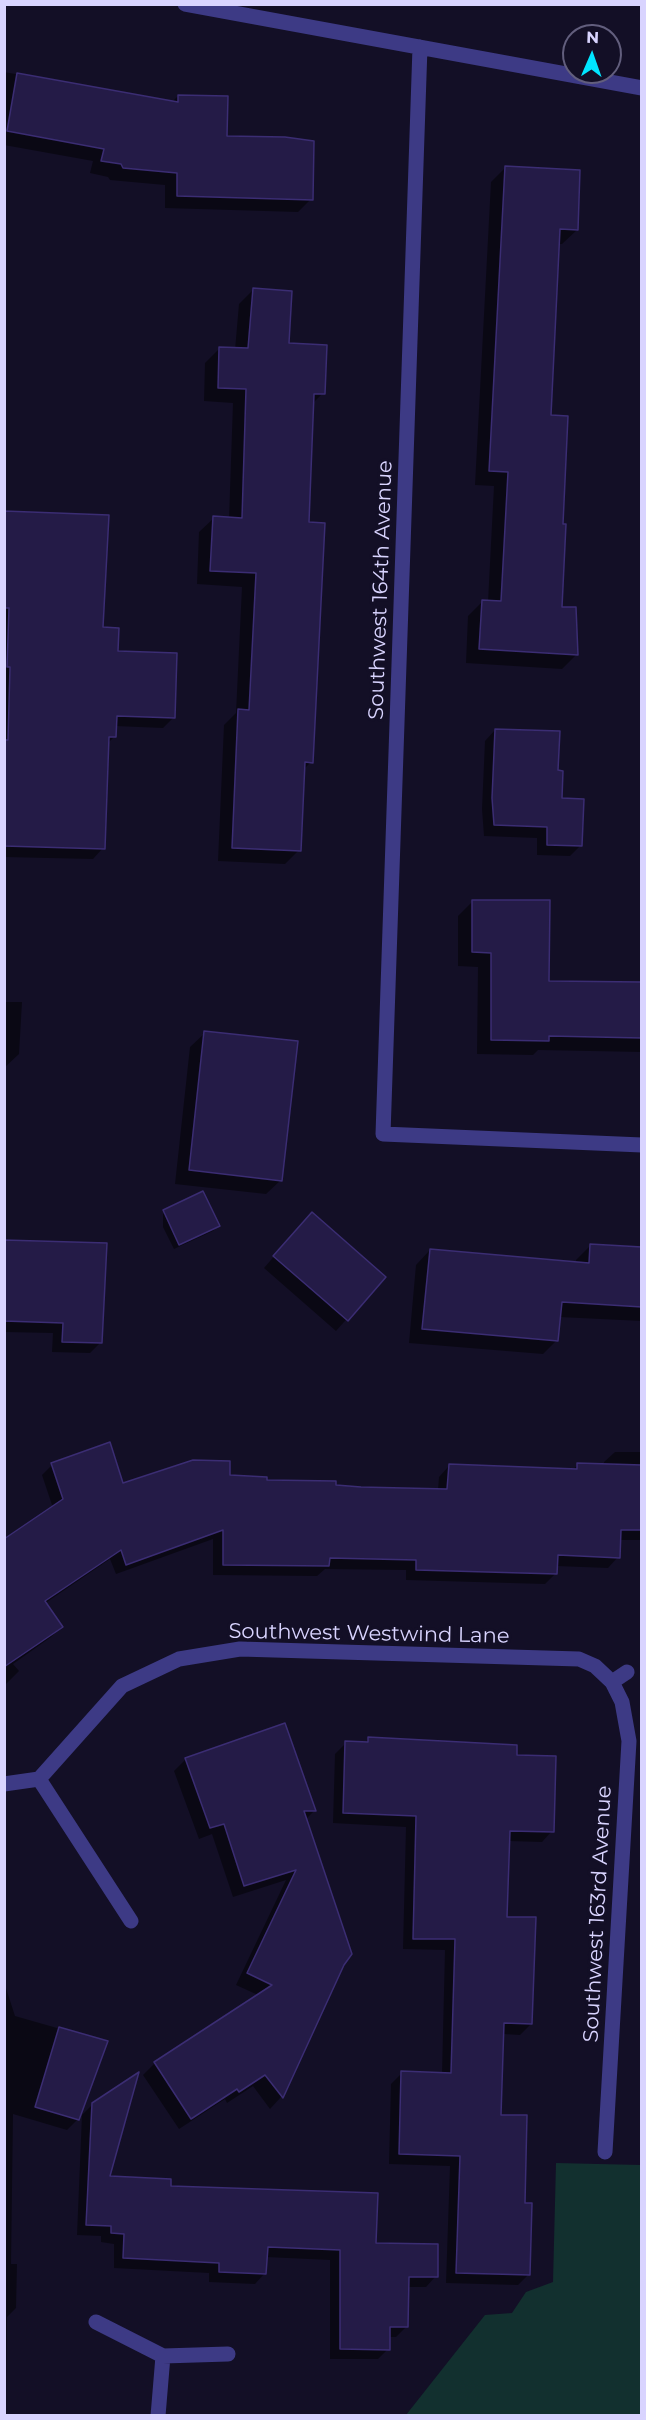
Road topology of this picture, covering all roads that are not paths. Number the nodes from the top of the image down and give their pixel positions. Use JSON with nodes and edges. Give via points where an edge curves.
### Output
{"nodes":[{"id":1,"x":185,"y":4,"type":"edge"},
{"id":2,"x":420,"y":47,"type":"junction"},
{"id":3,"x":642,"y":88,"type":"edge"},
{"id":4,"x":642,"y":1145,"type":"edge"},
{"id":5,"x":627,"y":1672,"type":"dead end"},
{"id":6,"x":612,"y":1682,"type":"junction"},
{"id":7,"x":39,"y":1779,"type":"junction"},
{"id":8,"x":4,"y":1784,"type":"edge"},
{"id":9,"x":131,"y":1921,"type":"dead end"},
{"id":10,"x":605,"y":2152,"type":"dead end"},
{"id":11,"x":96,"y":2322,"type":"dead end"},
{"id":12,"x":228,"y":2354,"type":"dead end"},
{"id":13,"x":163,"y":2356,"type":"junction"},
{"id":14,"x":158,"y":2415,"type":"edge"}],
"edges":[{"from":1,"to":2,"type":"street"},
{"from":2,"to":3,"type":"street"},
{"from":2,"to":4,"type":"street","name":"Southwest 164th Avenue","via":[[383,1134]]},
{"from":5,"to":6,"type":"street"},
{"from":6,"to":7,"type":"street","name":"Southwest Westwind Lane","via":[[595,1666],[579,1659],[240,1649],[179,1659],[122,1686]]},
{"from":6,"to":10,"type":"street","name":"Southwest 163rd Avenue","via":[[622,1702],[629,1741]]},
{"from":7,"to":8,"type":"street"},
{"from":7,"to":9,"type":"street"},
{"from":11,"to":13,"type":"street"},
{"from":12,"to":13,"type":"street"},
{"from":13,"to":14,"type":"street"}]}
